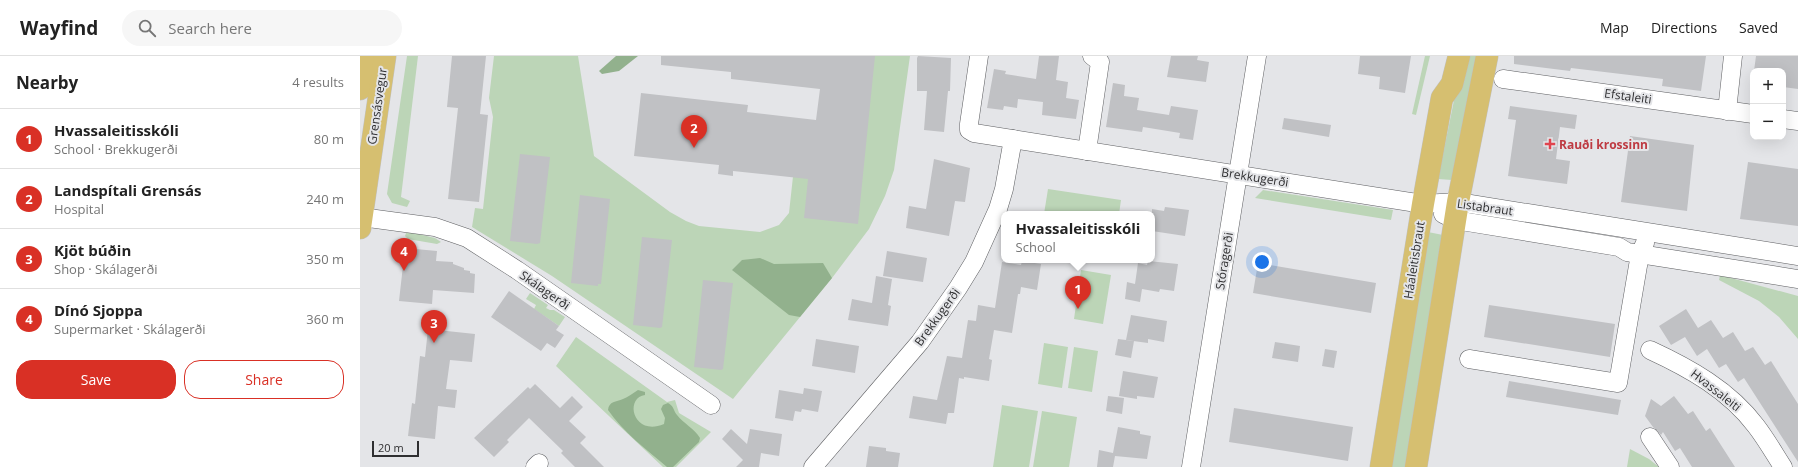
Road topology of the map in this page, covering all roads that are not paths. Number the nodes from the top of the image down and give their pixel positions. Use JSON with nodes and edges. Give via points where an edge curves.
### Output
{"nodes":[{"id":1,"x":365,"y":56,"type":"edge"},
{"id":2,"x":385,"y":56,"type":"edge"},
{"id":3,"x":979,"y":56,"type":"edge"},
{"id":4,"x":1092,"y":56,"type":"edge"},
{"id":5,"x":1257,"y":56,"type":"edge"},
{"id":6,"x":1459,"y":56,"type":"edge"},
{"id":7,"x":1487,"y":56,"type":"edge"},
{"id":8,"x":1733,"y":56,"type":"edge"},
{"id":9,"x":1503,"y":79,"type":"dead end"},
{"id":10,"x":360,"y":89,"type":"edge"},
{"id":11,"x":1727,"y":110,"type":"junction"},
{"id":12,"x":1750,"y":114,"type":"edge"},
{"id":13,"x":1786,"y":119,"type":"edge"},
{"id":14,"x":1798,"y":121,"type":"edge"},
{"id":15,"x":1013,"y":140,"type":"junction"},
{"id":16,"x":1087,"y":151,"type":"junction"},
{"id":17,"x":1238,"y":175,"type":"junction"},
{"id":18,"x":1423,"y":204,"type":"junction"},
{"id":19,"x":1457,"y":211,"type":"junction"},
{"id":20,"x":361,"y":222,"type":"edge"},
{"id":21,"x":1651,"y":233,"type":"junction"},
{"id":22,"x":1640,"y":254,"type":"junction"},
{"id":23,"x":1798,"y":256,"type":"edge"},
{"id":24,"x":1798,"y":279,"type":"edge"},
{"id":25,"x":1650,"y":350,"type":"dead end"},
{"id":26,"x":1469,"y":359,"type":"dead end"},
{"id":27,"x":711,"y":405,"type":"dead end"},
{"id":28,"x":1650,"y":437,"type":"dead end"},
{"id":29,"x":813,"y":467,"type":"edge"},
{"id":30,"x":1191,"y":467,"type":"edge"},
{"id":31,"x":1381,"y":467,"type":"edge"},
{"id":32,"x":1416,"y":467,"type":"edge"},
{"id":33,"x":1670,"y":467,"type":"edge"},
{"id":34,"x":1783,"y":467,"type":"edge"}],
"edges":[{"from":1,"to":10,"type":"main road","name":"Grensásvegur"},
{"from":2,"to":20,"type":"main road","name":"Grensásvegur"},
{"from":3,"to":15,"type":"street","name":"Brekkugerði","via":[[969,130]]},
{"from":4,"to":16,"type":"street","via":[[1100,62]]},
{"from":5,"to":17,"type":"street","name":"Stóragerði"},
{"from":6,"to":18,"type":"main road","name":"Háaleitisbraut","via":[[1452,84],[1442,98]]},
{"from":7,"to":19,"type":"main road"},
{"from":8,"to":11,"type":"street"},
{"from":9,"to":11,"type":"street","name":"Efstaleiti"},
{"from":11,"to":12,"type":"street","name":"Efstaleiti"},
{"from":13,"to":14,"type":"street"},
{"from":15,"to":16,"type":"street","name":"Brekkugerði"},
{"from":15,"to":29,"type":"street","name":"Brekkugerði","via":[[998,209],[974,262],[920,342]]},
{"from":16,"to":17,"type":"street","name":"Brekkugerði"},
{"from":17,"to":18,"type":"street","name":"Brekkugerði"},
{"from":17,"to":30,"type":"street","name":"Stóragerði"},
{"from":18,"to":19,"type":"street","name":"Listabraut"},
{"from":18,"to":31,"type":"main road","name":"Háaleitisbraut"},
{"from":19,"to":21,"type":"street","name":"Listabraut"},
{"from":19,"to":22,"type":"street","name":"Listabraut","via":[[1619,247],[1627,252]]},
{"from":19,"to":32,"type":"main road"},
{"from":20,"to":27,"type":"street","name":"Skálagerði","via":[[435,227],[467,238]]},
{"from":21,"to":22,"type":"street"},
{"from":21,"to":23,"type":"street","name":"Listabraut"},
{"from":22,"to":24,"type":"street","name":"Listabraut"},
{"from":22,"to":26,"type":"street","via":[[1618,383]]},
{"from":25,"to":34,"type":"street","name":"Hvassaleiti","via":[[1701,376],[1726,395],[1756,426]]},
{"from":28,"to":33,"type":"street"}]}
